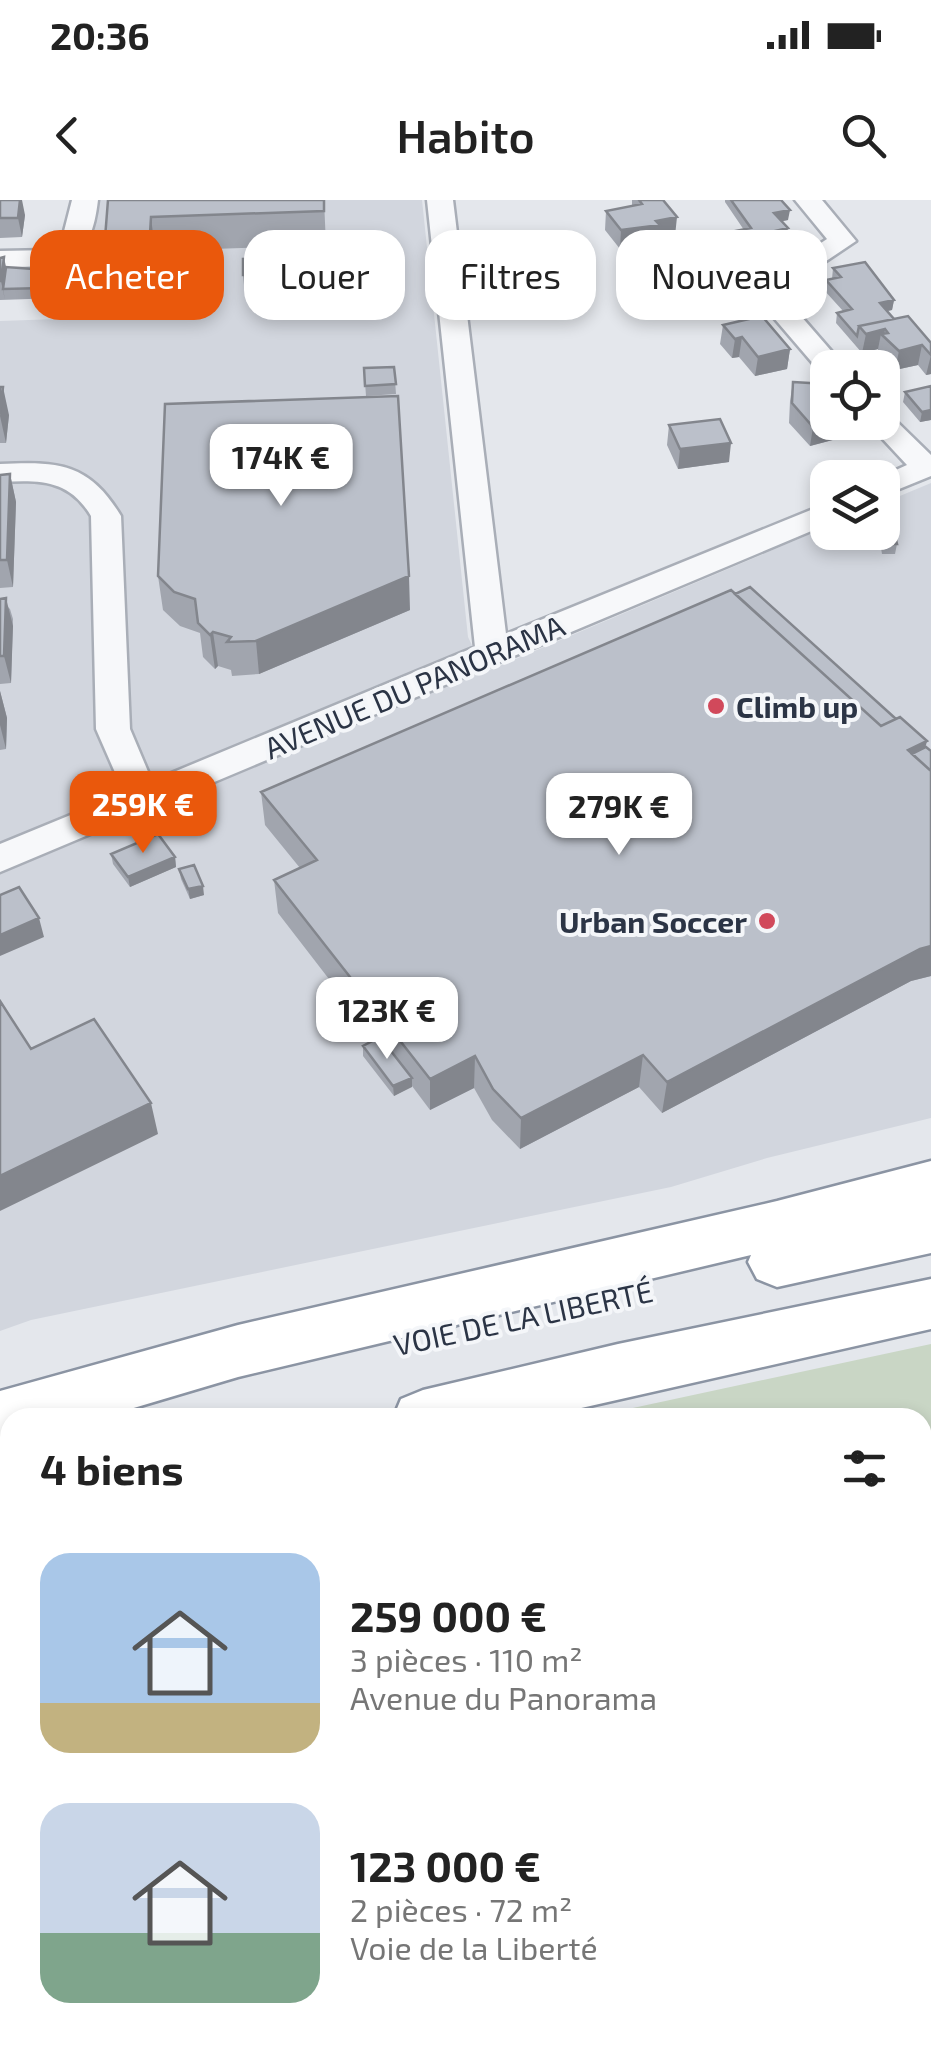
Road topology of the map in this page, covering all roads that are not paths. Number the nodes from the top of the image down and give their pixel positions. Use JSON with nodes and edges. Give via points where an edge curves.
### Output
{"nodes":[{"id":1,"x":84,"y":200,"type":"edge"},
{"id":2,"x":440,"y":200,"type":"edge"},
{"id":3,"x":808,"y":200,"type":"edge"},
{"id":4,"x":0,"y":259,"type":"edge"},
{"id":5,"x":816,"y":350,"type":"edge"},
{"id":6,"x":900,"y":440,"type":"edge"},
{"id":7,"x":928,"y":466,"type":"edge"},
{"id":8,"x":0,"y":472,"type":"edge"},
{"id":9,"x":900,"y":479,"type":"edge"},
{"id":10,"x":810,"y":520,"type":"edge"},
{"id":11,"x":492,"y":654,"type":"junction"},
{"id":12,"x":146,"y":797,"type":"junction"},
{"id":13,"x":0,"y":859,"type":"edge"},
{"id":14,"x":931,"y":1184,"type":"edge"},
{"id":15,"x":931,"y":1229,"type":"edge"},
{"id":16,"x":931,"y":1304,"type":"edge"},
{"id":17,"x":38,"y":1408,"type":"edge"},
{"id":18,"x":154,"y":1408,"type":"edge"},
{"id":19,"x":464,"y":1408,"type":"edge"}],
"edges":[{"from":1,"to":4,"type":"street","via":[[82,236],[70,251]]},
{"from":2,"to":11,"type":"street"},
{"from":3,"to":5,"type":"street","via":[[844,242],[764,290]]},
{"from":6,"to":7,"type":"street"},
{"from":7,"to":9,"type":"street"},
{"from":8,"to":12,"type":"street","via":[[78,479],[106,516],[113,729]]},
{"from":10,"to":11,"type":"street","name":"AVENUE DU PANORAMA"},
{"from":11,"to":12,"type":"street","name":"AVENUE DU PANORAMA"},
{"from":12,"to":13,"type":"street","name":"AVENUE DU PANORAMA"},
{"from":14,"to":17,"type":"highway","via":[[238,1351]]},
{"from":15,"to":18,"type":"highway","name":"VOIE DE LA LIBERTÉ","via":[[326,1361]]},
{"from":16,"to":19,"type":"highway"}]}
